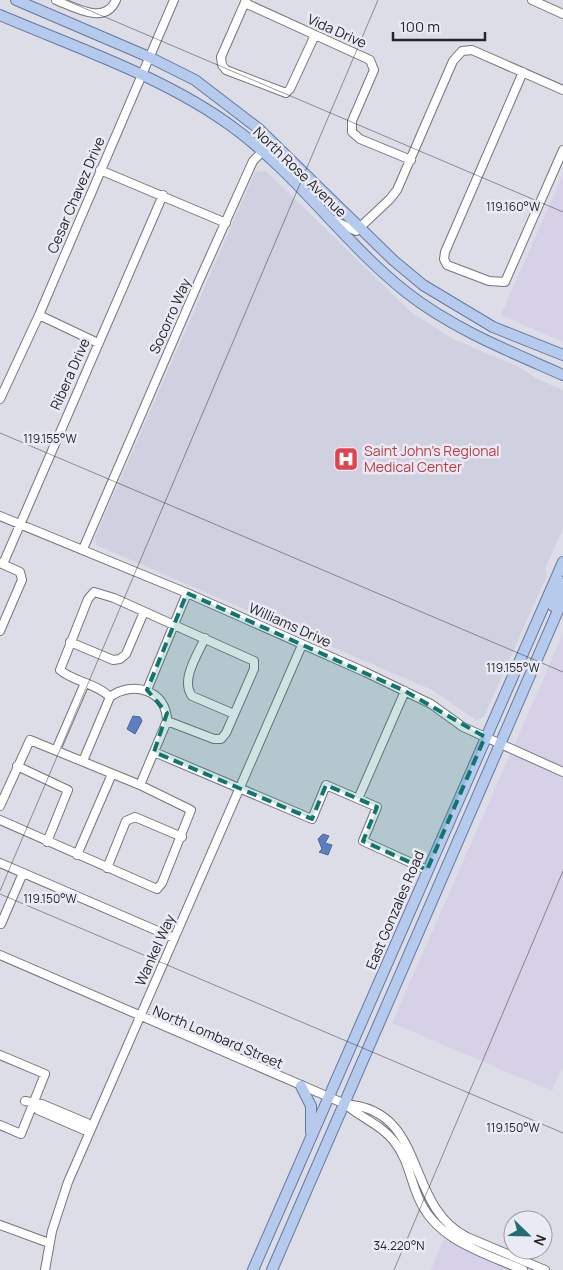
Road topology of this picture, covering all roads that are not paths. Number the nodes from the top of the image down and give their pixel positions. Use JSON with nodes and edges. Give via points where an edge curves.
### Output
{"nodes":[{"id":1,"x":16,"y":0,"type":"edge"},
{"id":2,"x":56,"y":0,"type":"edge"},
{"id":3,"x":116,"y":0,"type":"edge"},
{"id":4,"x":174,"y":0,"type":"edge"},
{"id":5,"x":532,"y":0,"type":"edge"},
{"id":6,"x":245,"y":2,"type":"edge"},
{"id":7,"x":563,"y":14,"type":"edge"},
{"id":8,"x":0,"y":15,"type":"edge"},
{"id":9,"x":315,"y":35,"type":"junction"},
{"id":10,"x":148,"y":57,"type":"junction"},
{"id":11,"x":524,"y":72,"type":"junction"},
{"id":12,"x":140,"y":76,"type":"junction"},
{"id":13,"x":563,"y":90,"type":"edge"},
{"id":14,"x":563,"y":150,"type":"edge"},
{"id":15,"x":262,"y":152,"type":"junction"},
{"id":16,"x":411,"y":160,"type":"junction"},
{"id":17,"x":100,"y":170,"type":"junction"},
{"id":18,"x":310,"y":179,"type":"junction"},
{"id":19,"x":163,"y":195,"type":"junction"},
{"id":20,"x":330,"y":219,"type":"junction"},
{"id":21,"x":226,"y":223,"type":"junction"},
{"id":22,"x":362,"y":227,"type":"junction"},
{"id":23,"x":39,"y":315,"type":"junction"},
{"id":24,"x":98,"y":342,"type":"junction"},
{"id":25,"x":563,"y":355,"type":"edge"},
{"id":26,"x":563,"y":375,"type":"edge"},
{"id":27,"x":0,"y":400,"type":"edge"},
{"id":28,"x":0,"y":516,"type":"edge"},
{"id":29,"x":19,"y":524,"type":"junction"},
{"id":30,"x":83,"y":549,"type":"junction"},
{"id":31,"x":561,"y":559,"type":"edge"},
{"id":32,"x":1,"y":563,"type":"edge"},
{"id":33,"x":563,"y":582,"type":"edge"},
{"id":34,"x":187,"y":593,"type":"junction"},
{"id":35,"x":563,"y":599,"type":"edge"},
{"id":36,"x":144,"y":612,"type":"junction"},
{"id":37,"x":174,"y":625,"type":"junction"},
{"id":38,"x":0,"y":631,"type":"edge"},
{"id":39,"x":547,"y":635,"type":"junction"},
{"id":40,"x":205,"y":638,"type":"junction"},
{"id":41,"x":70,"y":642,"type":"junction"},
{"id":42,"x":302,"y":645,"type":"junction"},
{"id":43,"x":85,"y":683,"type":"junction"},
{"id":44,"x":147,"y":690,"type":"junction"},
{"id":45,"x":405,"y":691,"type":"junction"},
{"id":46,"x":110,"y":697,"type":"junction"},
{"id":47,"x":234,"y":714,"type":"junction"},
{"id":48,"x":167,"y":721,"type":"junction"},
{"id":49,"x":485,"y":737,"type":"junction"},
{"id":50,"x":500,"y":744,"type":"junction"},
{"id":51,"x":56,"y":750,"type":"junction"},
{"id":52,"x":154,"y":752,"type":"junction"},
{"id":53,"x":83,"y":761,"type":"junction"},
{"id":54,"x":17,"y":766,"type":"junction"},
{"id":55,"x":563,"y":772,"type":"edge"},
{"id":56,"x":112,"y":774,"type":"junction"},
{"id":57,"x":140,"y":786,"type":"junction"},
{"id":58,"x":239,"y":789,"type":"junction"},
{"id":59,"x":358,"y":799,"type":"junction"},
{"id":60,"x":0,"y":806,"type":"edge"},
{"id":61,"x":0,"y":820,"type":"edge"},
{"id":62,"x":182,"y":837,"type":"junction"},
{"id":63,"x":46,"y":842,"type":"junction"},
{"id":64,"x":77,"y":855,"type":"junction"},
{"id":65,"x":0,"y":863,"type":"edge"},
{"id":66,"x":107,"y":868,"type":"junction"},
{"id":67,"x":427,"y":870,"type":"junction"},
{"id":68,"x":22,"y":872,"type":"junction"},
{"id":69,"x":1,"y":924,"type":"edge"},
{"id":70,"x":174,"y":938,"type":"junction"},
{"id":71,"x":0,"y":955,"type":"edge"},
{"id":72,"x":140,"y":1016,"type":"junction"},
{"id":73,"x":0,"y":1055,"type":"edge"},
{"id":74,"x":300,"y":1086,"type":"junction"},
{"id":75,"x":329,"y":1098,"type":"junction"},
{"id":76,"x":29,"y":1102,"type":"junction"},
{"id":77,"x":345,"y":1104,"type":"junction"},
{"id":78,"x":0,"y":1125,"type":"edge"},
{"id":79,"x":91,"y":1129,"type":"junction"},
{"id":80,"x":311,"y":1138,"type":"junction"},
{"id":81,"x":0,"y":1225,"type":"edge"},
{"id":82,"x":49,"y":1242,"type":"junction"},
{"id":83,"x":45,"y":1270,"type":"edge"},
{"id":84,"x":253,"y":1270,"type":"edge"},
{"id":85,"x":272,"y":1270,"type":"edge"},
{"id":86,"x":523,"y":1270,"type":"edge"},
{"id":87,"x":545,"y":1270,"type":"edge"}],
"edges":[{"from":1,"to":10,"type":"main road","name":"North Rose Avenue"},
{"from":2,"to":3,"type":"street","via":[[88,12],[104,13]]},
{"from":4,"to":10,"type":"street","name":"Cesar Chavez Drive"},
{"from":5,"to":7,"type":"street"},
{"from":6,"to":9,"type":"street","name":"Vida Drive"},
{"from":6,"to":9,"type":"street","via":[[221,57],[226,70],[286,93]]},
{"from":8,"to":12,"type":"main road","name":"North Rose Avenue"},
{"from":9,"to":16,"type":"street","name":"Vida Drive","via":[[373,64],[374,70],[352,121],[352,132],[360,139]]},
{"from":10,"to":12,"type":"street","name":"Cesar Chavez Drive"},
{"from":10,"to":18,"type":"main road","name":"North Rose Avenue","via":[[195,80],[239,112]]},
{"from":11,"to":13,"type":"street"},
{"from":11,"to":14,"type":"street","via":[[446,250],[444,259],[447,264],[489,281],[505,282]]},
{"from":11,"to":16,"type":"street","via":[[472,50],[462,50],[453,61]]},
{"from":12,"to":15,"type":"main road","name":"North Rose Avenue","via":[[181,94],[212,113]]},
{"from":12,"to":17,"type":"street","name":"Cesar Chavez Drive"},
{"from":15,"to":18,"type":"street","via":[[272,151],[302,178]]},
{"from":15,"to":20,"type":"main road","name":"North Rose Avenue"},
{"from":15,"to":21,"type":"street","name":"Socorro Way","via":[[254,161]]},
{"from":16,"to":22,"type":"street","via":[[390,200]]},
{"from":17,"to":19,"type":"street"},
{"from":17,"to":23,"type":"street","name":"Cesar Chavez Drive"},
{"from":18,"to":22,"type":"main road","name":"North Rose Avenue"},
{"from":19,"to":21,"type":"street"},
{"from":19,"to":24,"type":"street","name":"Ribera Drive"},
{"from":20,"to":22,"type":"street","via":[[353,231]]},
{"from":20,"to":26,"type":"main road","name":"North Rose Avenue","via":[[375,265],[418,301],[461,328]]},
{"from":21,"to":30,"type":"street","name":"Socorro Way"},
{"from":22,"to":25,"type":"main road","name":"North Rose Avenue","via":[[393,260],[442,298],[493,327]]},
{"from":23,"to":24,"type":"street"},
{"from":23,"to":27,"type":"street","name":"Cesar Chavez Drive"},
{"from":24,"to":29,"type":"street","name":"Ribera Drive"},
{"from":28,"to":29,"type":"street","name":"Williams Drive"},
{"from":29,"to":30,"type":"street","name":"Williams Drive"},
{"from":29,"to":32,"type":"street","name":"Ribera Drive"},
{"from":30,"to":34,"type":"street","name":"Williams Drive"},
{"from":31,"to":49,"type":"main road","name":"East Gonzales Road"},
{"from":32,"to":38,"type":"street","via":[[20,572],[22,580]]},
{"from":33,"to":39,"type":"main road","via":[[545,623]]},
{"from":34,"to":37,"type":"street"},
{"from":34,"to":42,"type":"street","name":"Williams Drive"},
{"from":35,"to":39,"type":"main road"},
{"from":36,"to":37,"type":"street"},
{"from":36,"to":41,"type":"street","via":[[126,654],[120,659],[113,660]]},
{"from":36,"to":41,"type":"street","via":[[102,593],[94,593],[88,599]]},
{"from":37,"to":40,"type":"street"},
{"from":37,"to":44,"type":"street"},
{"from":39,"to":50,"type":"main road"},
{"from":40,"to":47,"type":"street","via":[[189,674],[188,690],[192,696]]},
{"from":40,"to":47,"type":"street","via":[[247,656],[254,663]]},
{"from":41,"to":43,"type":"street","via":[[60,670]]},
{"from":42,"to":45,"type":"street","name":"Williams Drive"},
{"from":42,"to":58,"type":"street","name":"Wankel Way"},
{"from":43,"to":46,"type":"street","via":[[104,690]]},
{"from":43,"to":51,"type":"street"},
{"from":44,"to":46,"type":"street","via":[[128,688]]},
{"from":44,"to":48,"type":"street","via":[[162,702]]},
{"from":45,"to":49,"type":"street","name":"Williams Drive"},
{"from":45,"to":59,"type":"street"},
{"from":46,"to":53,"type":"street"},
{"from":47,"to":48,"type":"street","via":[[223,737],[214,739]]},
{"from":48,"to":52,"type":"street"},
{"from":49,"to":50,"type":"street","name":"Williams Drive"},
{"from":49,"to":67,"type":"main road","name":"East Gonzales Road"},
{"from":50,"to":55,"type":"street","name":"Williams Drive"},
{"from":50,"to":77,"type":"main road"},
{"from":51,"to":53,"type":"street"},
{"from":51,"to":54,"type":"street","via":[[35,741],[29,742]]},
{"from":52,"to":57,"type":"street"},
{"from":52,"to":58,"type":"street"},
{"from":53,"to":56,"type":"street"},
{"from":54,"to":60,"type":"street"},
{"from":54,"to":63,"type":"street","via":[[68,790]]},
{"from":56,"to":57,"type":"street"},
{"from":56,"to":64,"type":"street"},
{"from":57,"to":62,"type":"street","via":[[191,810]]},
{"from":58,"to":59,"type":"street","via":[[312,819],[326,785]]},
{"from":58,"to":70,"type":"street","name":"Wankel Way"},
{"from":59,"to":67,"type":"street","via":[[377,807],[363,840]]},
{"from":61,"to":63,"type":"street"},
{"from":62,"to":66,"type":"street","via":[[135,817],[126,821]]},
{"from":62,"to":66,"type":"street","via":[[157,889]]},
{"from":63,"to":64,"type":"street"},
{"from":64,"to":66,"type":"street"},
{"from":65,"to":68,"type":"street"},
{"from":67,"to":75,"type":"main road","name":"East Gonzales Road"},
{"from":68,"to":69,"type":"street"},
{"from":68,"to":70,"type":"street"},
{"from":70,"to":72,"type":"street","name":"Wankel Way"},
{"from":71,"to":72,"type":"street","name":"North Lombard Street"},
{"from":72,"to":74,"type":"street","name":"North Lombard Street"},
{"from":72,"to":79,"type":"street","name":"Wankel Way"},
{"from":73,"to":76,"type":"street","via":[[45,1074]]},
{"from":74,"to":75,"type":"street","name":"North Lombard Street"},
{"from":74,"to":80,"type":"main road","via":[[311,1106]]},
{"from":75,"to":77,"type":"street","name":"North Lombard Street"},
{"from":75,"to":80,"type":"main road","name":"East Gonzales Road"},
{"from":76,"to":78,"type":"street","via":[[21,1134]]},
{"from":76,"to":79,"type":"street","via":[[38,1110],[84,1130]]},
{"from":77,"to":85,"type":"main road"},
{"from":77,"to":86,"type":"street","via":[[377,1124],[396,1144],[424,1209],[440,1228],[464,1244]]},
{"from":77,"to":87,"type":"street","via":[[364,1108],[396,1128],[412,1154],[432,1205],[455,1230]]},
{"from":79,"to":82,"type":"street","name":"Wankel Way","via":[[68,1182]]},
{"from":80,"to":84,"type":"main road","name":"East Gonzales Road"},
{"from":81,"to":82,"type":"street"},
{"from":82,"to":83,"type":"street","name":"Wankel Way"}]}
